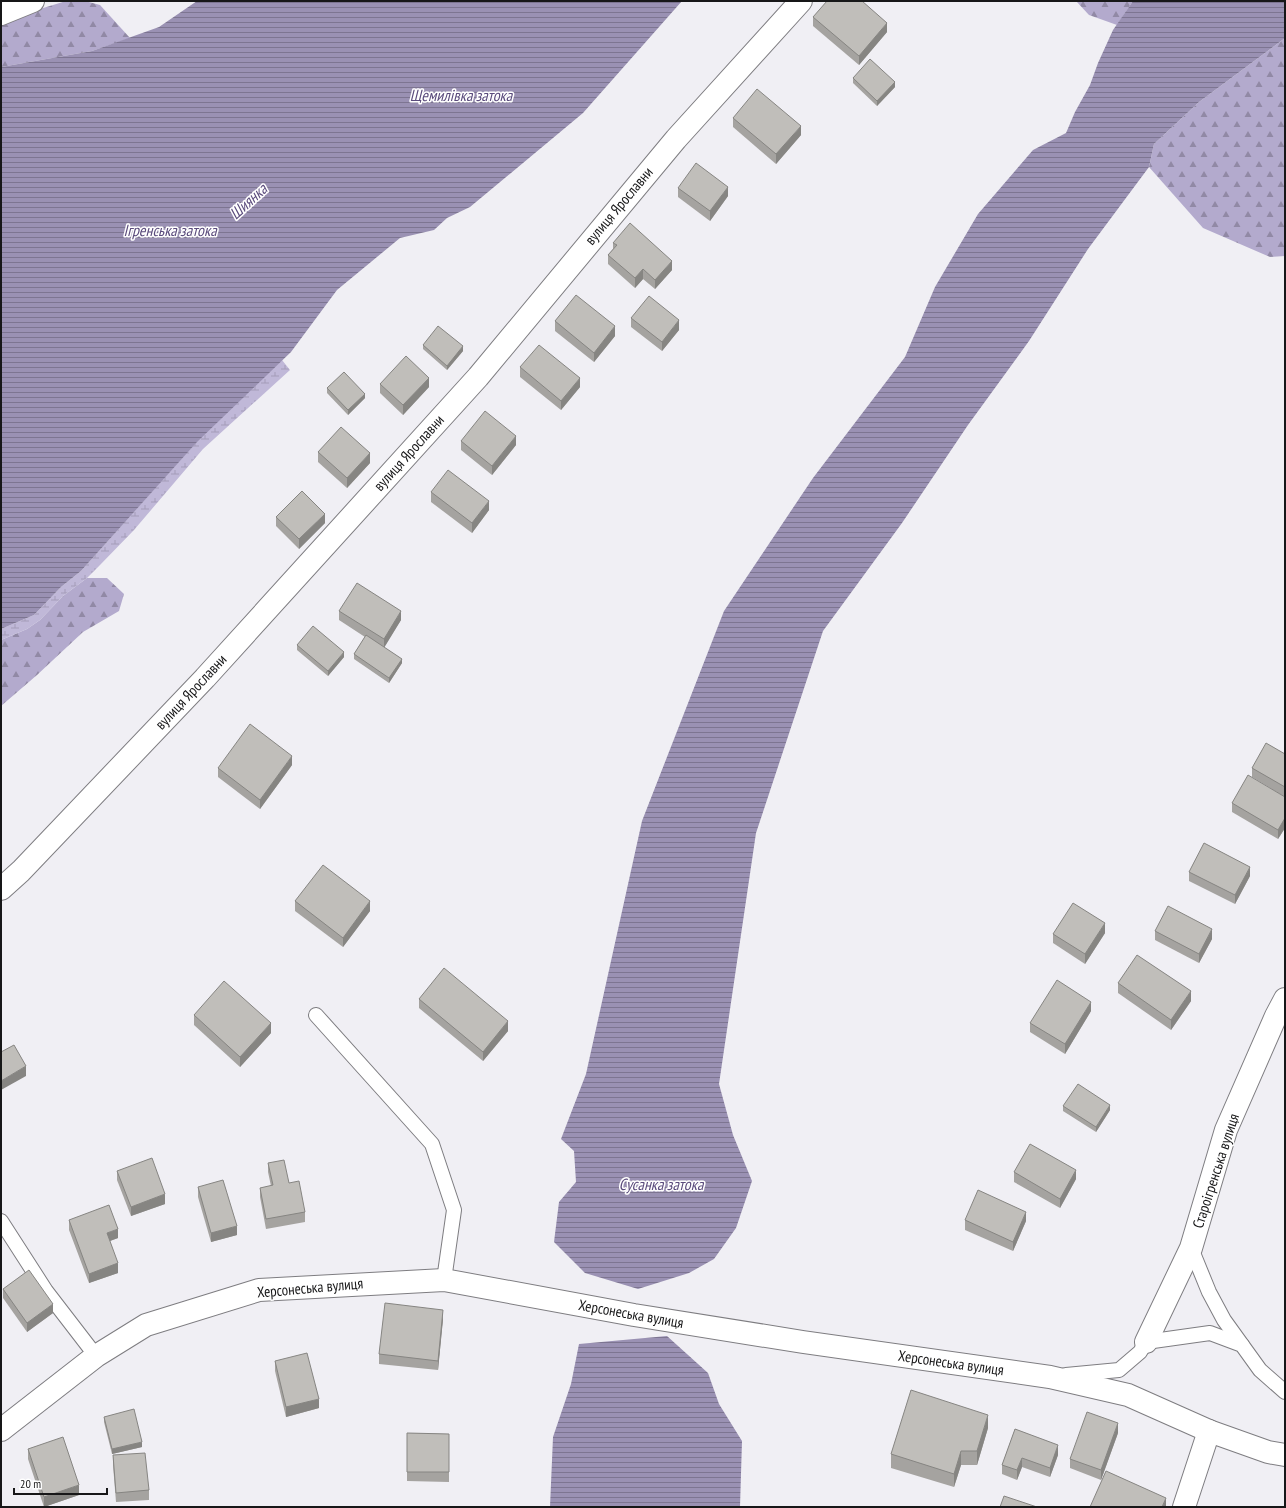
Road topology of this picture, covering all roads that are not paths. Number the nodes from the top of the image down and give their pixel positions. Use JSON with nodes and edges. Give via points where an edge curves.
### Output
{"nodes":[{"id":1,"x":33,"y":1,"type":"edge"},
{"id":2,"x":801,"y":1,"type":"edge"},
{"id":3,"x":1,"y":14,"type":"edge"},
{"id":4,"x":1,"y":889,"type":"edge"},
{"id":5,"x":1285,"y":999,"type":"edge"},
{"id":6,"x":316,"y":1015,"type":"dead end"},
{"id":7,"x":1,"y":1221,"type":"edge"},
{"id":8,"x":1191,"y":1248,"type":"junction"},
{"id":9,"x":444,"y":1280,"type":"junction"},
{"id":10,"x":1146,"y":1342,"type":"junction"},
{"id":11,"x":1242,"y":1345,"type":"junction"},
{"id":12,"x":96,"y":1356,"type":"junction"},
{"id":13,"x":1050,"y":1377,"type":"junction"},
{"id":14,"x":1285,"y":1392,"type":"edge"},
{"id":15,"x":1,"y":1430,"type":"edge"},
{"id":16,"x":1209,"y":1432,"type":"junction"},
{"id":17,"x":1285,"y":1455,"type":"edge"},
{"id":18,"x":1184,"y":1507,"type":"edge"}],
"edges":[{"from":1,"to":3,"type":"street"},
{"from":2,"to":4,"type":"street","name":"вулиця Ярославни","via":[[676,139],[473,383],[205,678]]},
{"from":5,"to":8,"type":"street","name":"Староігренська вулиця","via":[[1226,1130]]},
{"from":6,"to":9,"type":"lane","via":[[432,1144],[454,1210]]},
{"from":7,"to":12,"type":"lane","via":[[46,1291]]},
{"from":8,"to":10,"type":"street","name":"Староігренська вулиця"},
{"from":8,"to":11,"type":"lane","via":[[1209,1292],[1224,1320]]},
{"from":9,"to":12,"type":"street","name":"Херсонеська вулиця","via":[[259,1290],[146,1325]]},
{"from":9,"to":13,"type":"street","name":"Херсонеська вулиця","via":[[795,1341]]},
{"from":10,"to":11,"type":"lane","via":[[1210,1333]]},
{"from":10,"to":13,"type":"lane","via":[[1140,1352],[1119,1370]]},
{"from":11,"to":14,"type":"lane","via":[[1260,1370]]},
{"from":12,"to":15,"type":"street","name":"Херсонеська вулиця"},
{"from":13,"to":16,"type":"street","name":"Херсонеська вулиця","via":[[1128,1395]]},
{"from":16,"to":17,"type":"street","name":"Херсонеська вулиця","via":[[1268,1452]]},
{"from":16,"to":18,"type":"street"}]}
